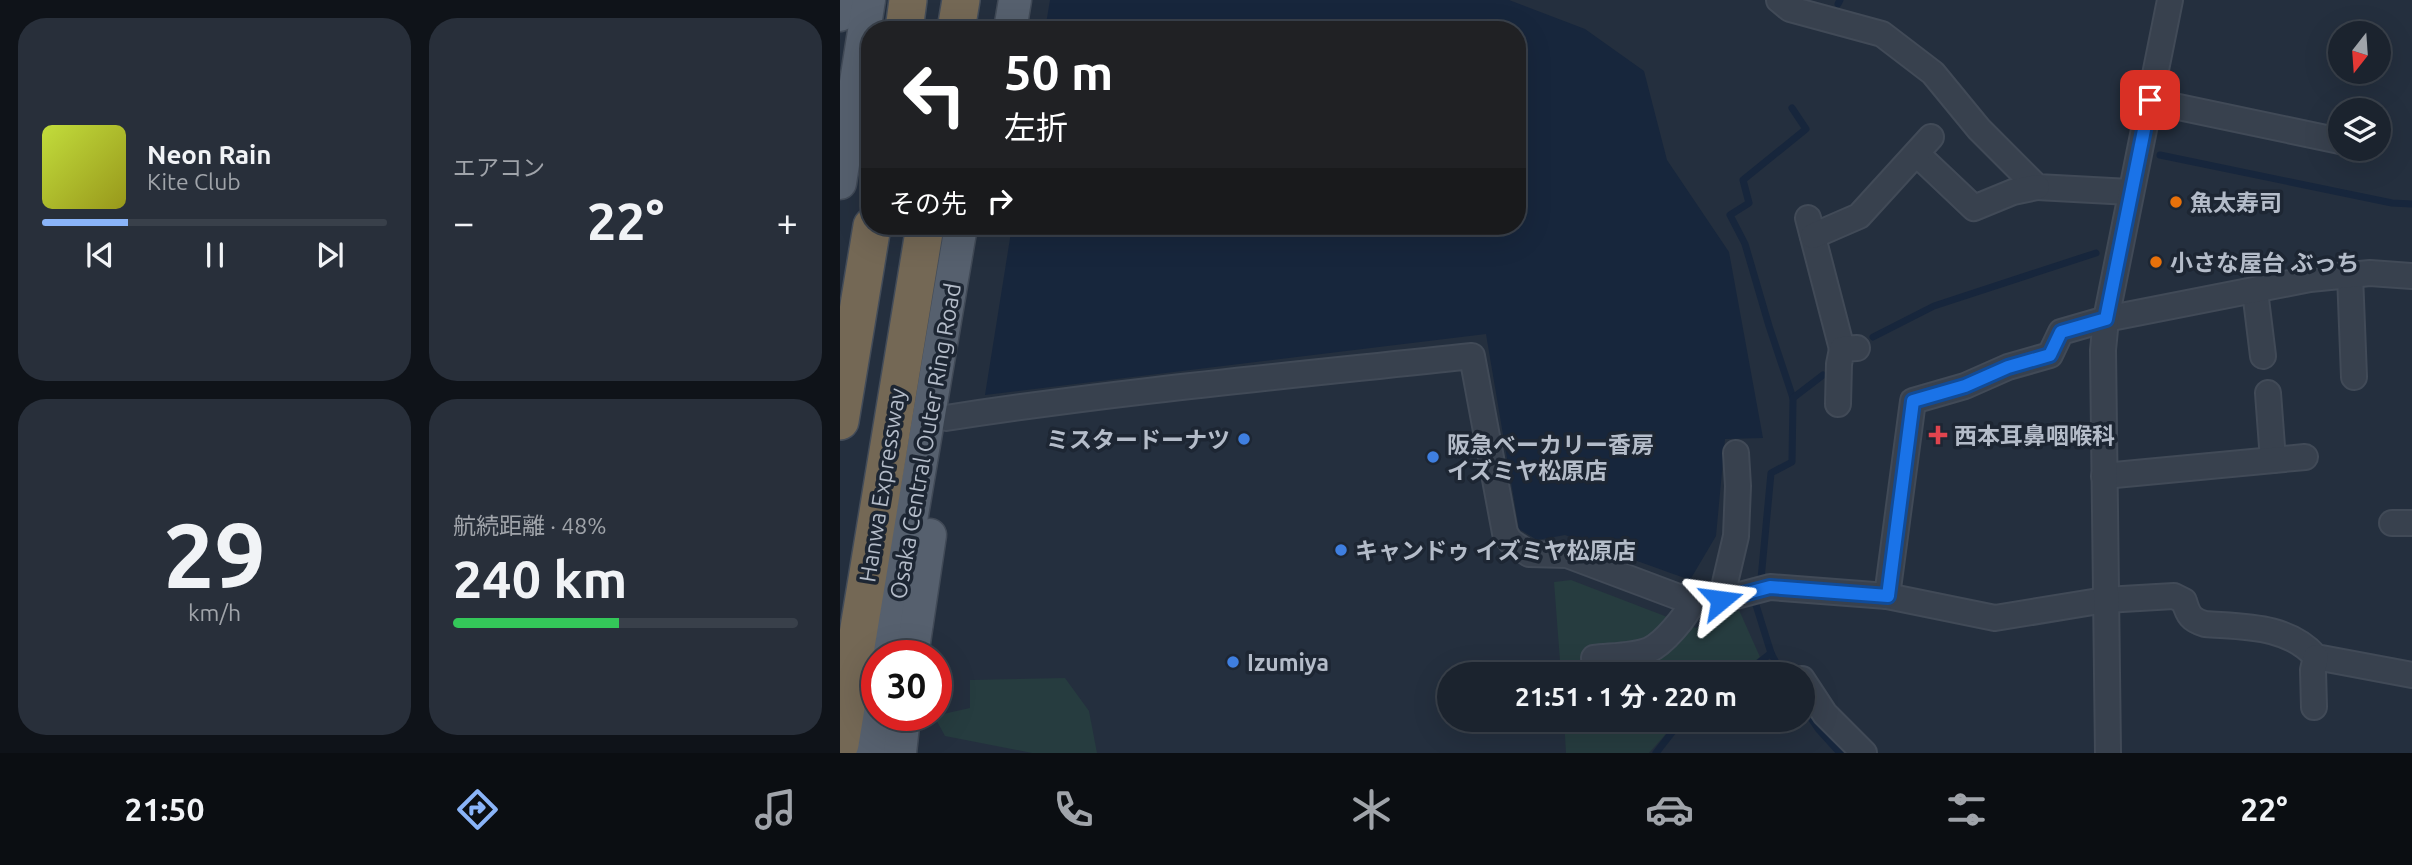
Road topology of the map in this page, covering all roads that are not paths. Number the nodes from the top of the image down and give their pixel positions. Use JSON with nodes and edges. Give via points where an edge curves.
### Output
{"nodes":[{"id":1,"x":843,"y":0,"type":"edge"},
{"id":2,"x":869,"y":0,"type":"edge"},
{"id":3,"x":908,"y":0,"type":"edge"},
{"id":4,"x":961,"y":0,"type":"edge"},
{"id":5,"x":999,"y":0,"type":"edge"},
{"id":6,"x":1015,"y":0,"type":"edge"},
{"id":7,"x":1779,"y":0,"type":"edge"},
{"id":8,"x":2169,"y":0,"type":"edge"},
{"id":9,"x":840,"y":15,"type":"edge"},
{"id":10,"x":866,"y":21,"type":"edge"},
{"id":11,"x":905,"y":21,"type":"edge"},
{"id":12,"x":958,"y":21,"type":"edge"},
{"id":13,"x":996,"y":21,"type":"edge"},
{"id":14,"x":1012,"y":21,"type":"edge"},
{"id":15,"x":861,"y":50,"type":"edge"},
{"id":16,"x":2150,"y":100,"type":"junction"},
{"id":17,"x":2328,"y":138,"type":"edge"},
{"id":18,"x":840,"y":183,"type":"edge"},
{"id":19,"x":2037,"y":187,"type":"junction"},
{"id":20,"x":2130,"y":192,"type":"junction"},
{"id":21,"x":871,"y":235,"type":"edge"},
{"id":22,"x":924,"y":235,"type":"edge"},
{"id":23,"x":964,"y":235,"type":"edge"},
{"id":24,"x":964,"y":235,"type":"edge"},
{"id":25,"x":2350,"y":275,"type":"junction"},
{"id":26,"x":2412,"y":276,"type":"edge"},
{"id":27,"x":2255,"y":291,"type":"junction"},
{"id":28,"x":2106,"y":319,"type":"junction"},
{"id":29,"x":2263,"y":356,"type":"dead end"},
{"id":30,"x":2354,"y":377,"type":"dead end"},
{"id":31,"x":2268,"y":393,"type":"dead end"},
{"id":32,"x":1838,"y":404,"type":"dead end"},
{"id":33,"x":946,"y":418,"type":"junction"},
{"id":34,"x":840,"y":421,"type":"edge"},
{"id":35,"x":1736,"y":453,"type":"dead end"},
{"id":36,"x":2305,"y":457,"type":"dead end"},
{"id":37,"x":2273,"y":460,"type":"junction"},
{"id":38,"x":2104,"y":476,"type":"junction"},
{"id":39,"x":1888,"y":596,"type":"junction"},
{"id":40,"x":1721,"y":600,"type":"junction"},
{"id":41,"x":2105,"y":600,"type":"junction"},
{"id":42,"x":1692,"y":602,"type":"junction"},
{"id":43,"x":891,"y":640,"type":"edge"},
{"id":44,"x":914,"y":640,"type":"edge"},
{"id":45,"x":2316,"y":657,"type":"junction"},
{"id":46,"x":1594,"y":658,"type":"dead end"},
{"id":47,"x":2412,"y":675,"type":"edge"},
{"id":48,"x":1815,"y":698,"type":"edge"},
{"id":49,"x":2314,"y":707,"type":"dead end"},
{"id":50,"x":875,"y":731,"type":"edge"},
{"id":51,"x":902,"y":731,"type":"edge"},
{"id":52,"x":840,"y":744,"type":"edge"},
{"id":53,"x":840,"y":751,"type":"edge"},
{"id":54,"x":845,"y":753,"type":"edge"},
{"id":55,"x":871,"y":753,"type":"edge"},
{"id":56,"x":900,"y":753,"type":"edge"},
{"id":57,"x":1864,"y":753,"type":"edge"},
{"id":58,"x":2108,"y":753,"type":"edge"}],
"edges":[{"from":1,"to":9,"type":"main road"},
{"from":2,"to":10,"type":"main road"},
{"from":3,"to":11,"type":"highway"},
{"from":4,"to":12,"type":"highway"},
{"from":5,"to":13,"type":"main road"},
{"from":6,"to":14,"type":"main road"},
{"from":7,"to":19,"type":"street","via":[[1790,9],[1882,34],[1933,73],[1979,129]]},
{"from":8,"to":16,"type":"street"},
{"from":15,"to":18,"type":"main road"},
{"from":16,"to":17,"type":"street"},
{"from":16,"to":20,"type":"street"},
{"from":19,"to":20,"type":"street"},
{"from":19,"to":32,"type":"street","via":[[1974,208],[1924,146],[1859,216],[1810,227],[1850,348],[1839,364]]},
{"from":20,"to":28,"type":"street"},
{"from":21,"to":34,"type":"highway"},
{"from":22,"to":52,"type":"highway","name":"Hanwa Expressway"},
{"from":23,"to":33,"type":"main road"},
{"from":24,"to":43,"type":"main road","name":"Osaka Central Outer Ring Road"},
{"from":25,"to":26,"type":"street"},
{"from":25,"to":27,"type":"street"},
{"from":25,"to":30,"type":"street"},
{"from":27,"to":28,"type":"street"},
{"from":27,"to":29,"type":"street"},
{"from":28,"to":38,"type":"street"},
{"from":28,"to":39,"type":"street","via":[[2061,332],[2050,355],[1913,401]]},
{"from":31,"to":37,"type":"street"},
{"from":33,"to":42,"type":"street","via":[[1194,385],[1472,356],[1510,541],[1528,554],[1567,555]]},
{"from":33,"to":44,"type":"main road"},
{"from":35,"to":40,"type":"street","via":[[1736,536]]},
{"from":36,"to":37,"type":"street"},
{"from":37,"to":38,"type":"street"},
{"from":38,"to":41,"type":"street"},
{"from":39,"to":40,"type":"street","via":[[1770,587]]},
{"from":39,"to":41,"type":"street","via":[[1995,618]]},
{"from":40,"to":42,"type":"street"},
{"from":41,"to":45,"type":"street","via":[[2174,596],[2184,601],[2194,621],[2274,631],[2295,638]]},
{"from":41,"to":58,"type":"street"},
{"from":42,"to":46,"type":"street","via":[[1688,613],[1648,650]]},
{"from":45,"to":47,"type":"street"},
{"from":45,"to":49,"type":"street"},
{"from":48,"to":57,"type":"street"},
{"from":50,"to":55,"type":"main road"},
{"from":51,"to":56,"type":"main road"},
{"from":53,"to":54,"type":"main road"}]}
